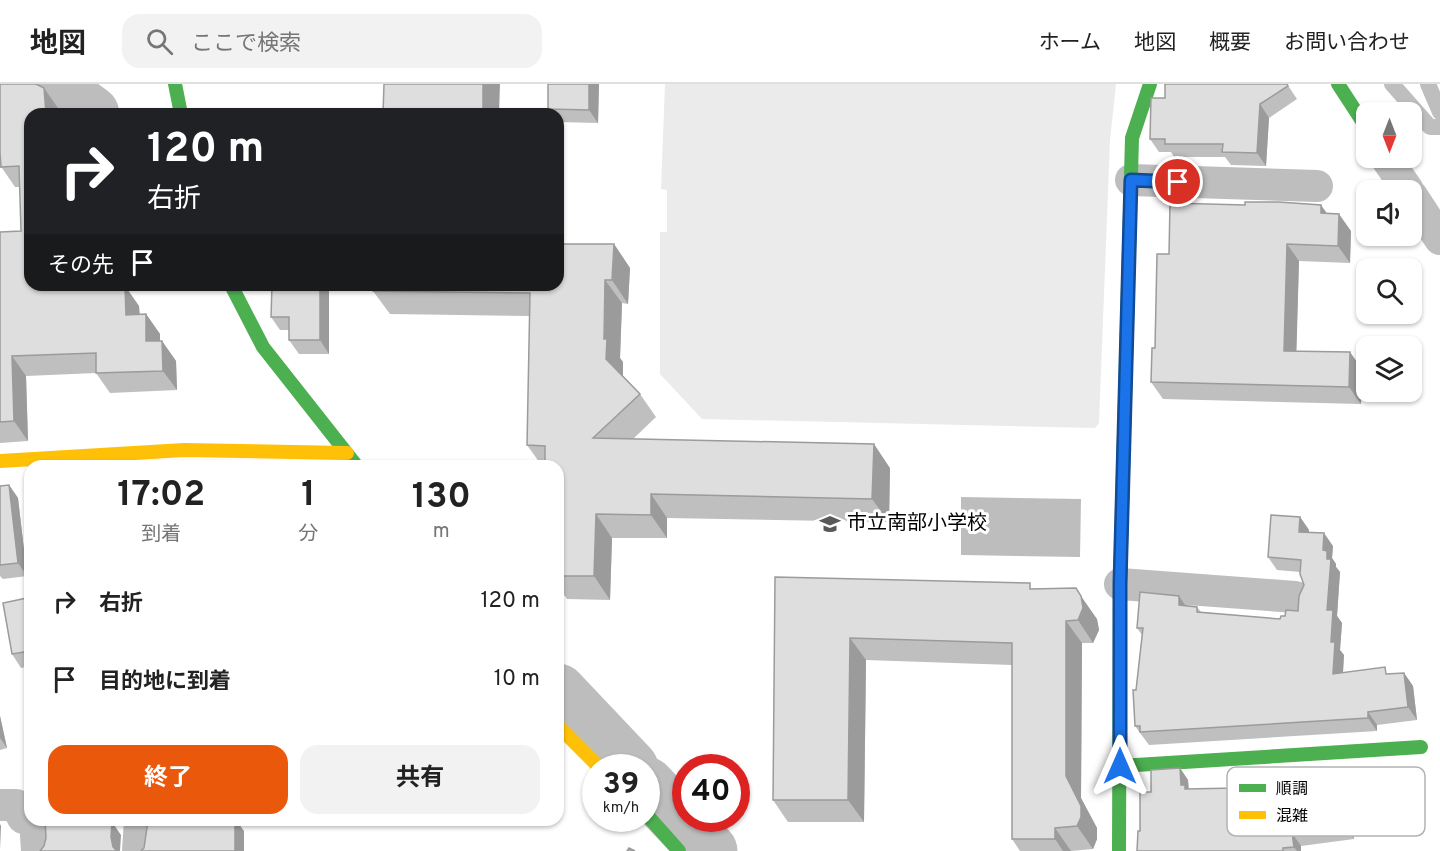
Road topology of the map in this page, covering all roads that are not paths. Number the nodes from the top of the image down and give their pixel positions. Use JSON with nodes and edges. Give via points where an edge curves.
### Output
{"nodes":[{"id":1,"x":175,"y":84,"type":"edge"},
{"id":2,"x":1150,"y":84,"type":"edge"},
{"id":3,"x":1338,"y":84,"type":"edge"},
{"id":4,"x":1392,"y":84,"type":"edge"},
{"id":5,"x":1428,"y":84,"type":"edge"},
{"id":6,"x":180,"y":108,"type":"edge"},
{"id":7,"x":1356,"y":112,"type":"edge"},
{"id":8,"x":1440,"y":112,"type":"edge"},
{"id":9,"x":1440,"y":127,"type":"edge"},
{"id":10,"x":1131,"y":180,"type":"junction"},
{"id":11,"x":1317,"y":186,"type":"dead end"},
{"id":12,"x":1422,"y":211,"type":"edge"},
{"id":13,"x":1440,"y":239,"type":"edge"},
{"id":14,"x":234,"y":291,"type":"edge"},
{"id":15,"x":347,"y":453,"type":"junction"},
{"id":16,"x":352,"y":460,"type":"edge"},
{"id":17,"x":0,"y":461,"type":"edge"},
{"id":18,"x":1120,"y":584,"type":"junction"},
{"id":19,"x":1294,"y":597,"type":"dead end"},
{"id":20,"x":564,"y":732,"type":"edge"},
{"id":21,"x":1421,"y":747,"type":"dead end"},
{"id":22,"x":586,"y":754,"type":"edge"},
{"id":23,"x":1120,"y":766,"type":"junction"},
{"id":24,"x":0,"y":805,"type":"edge"},
{"id":25,"x":24,"y":818,"type":"edge"},
{"id":26,"x":35,"y":826,"type":"edge"},
{"id":27,"x":140,"y":826,"type":"edge"},
{"id":28,"x":660,"y":830,"type":"edge"},
{"id":29,"x":37,"y":851,"type":"edge"},
{"id":30,"x":138,"y":851,"type":"edge"},
{"id":31,"x":679,"y":851,"type":"edge"},
{"id":32,"x":1119,"y":851,"type":"edge"}],
"edges":[{"from":1,"to":6,"type":"street"},
{"from":2,"to":10,"type":"street","via":[[1131,138]]},
{"from":3,"to":7,"type":"street"},
{"from":4,"to":9,"type":"lane","via":[[1430,127]]},
{"from":5,"to":8,"type":"lane"},
{"from":10,"to":11,"type":"street"},
{"from":10,"to":18,"type":"street"},
{"from":12,"to":13,"type":"street"},
{"from":14,"to":15,"type":"street","via":[[263,347]]},
{"from":15,"to":16,"type":"street"},
{"from":15,"to":17,"type":"street","via":[[184,450]]},
{"from":18,"to":19,"type":"street"},
{"from":18,"to":23,"type":"street"},
{"from":20,"to":22,"type":"street"},
{"from":21,"to":23,"type":"street"},
{"from":23,"to":32,"type":"street"},
{"from":24,"to":25,"type":"street","via":[[16,805]]},
{"from":26,"to":29,"type":"street"},
{"from":27,"to":30,"type":"street"},
{"from":28,"to":31,"type":"street"}]}
